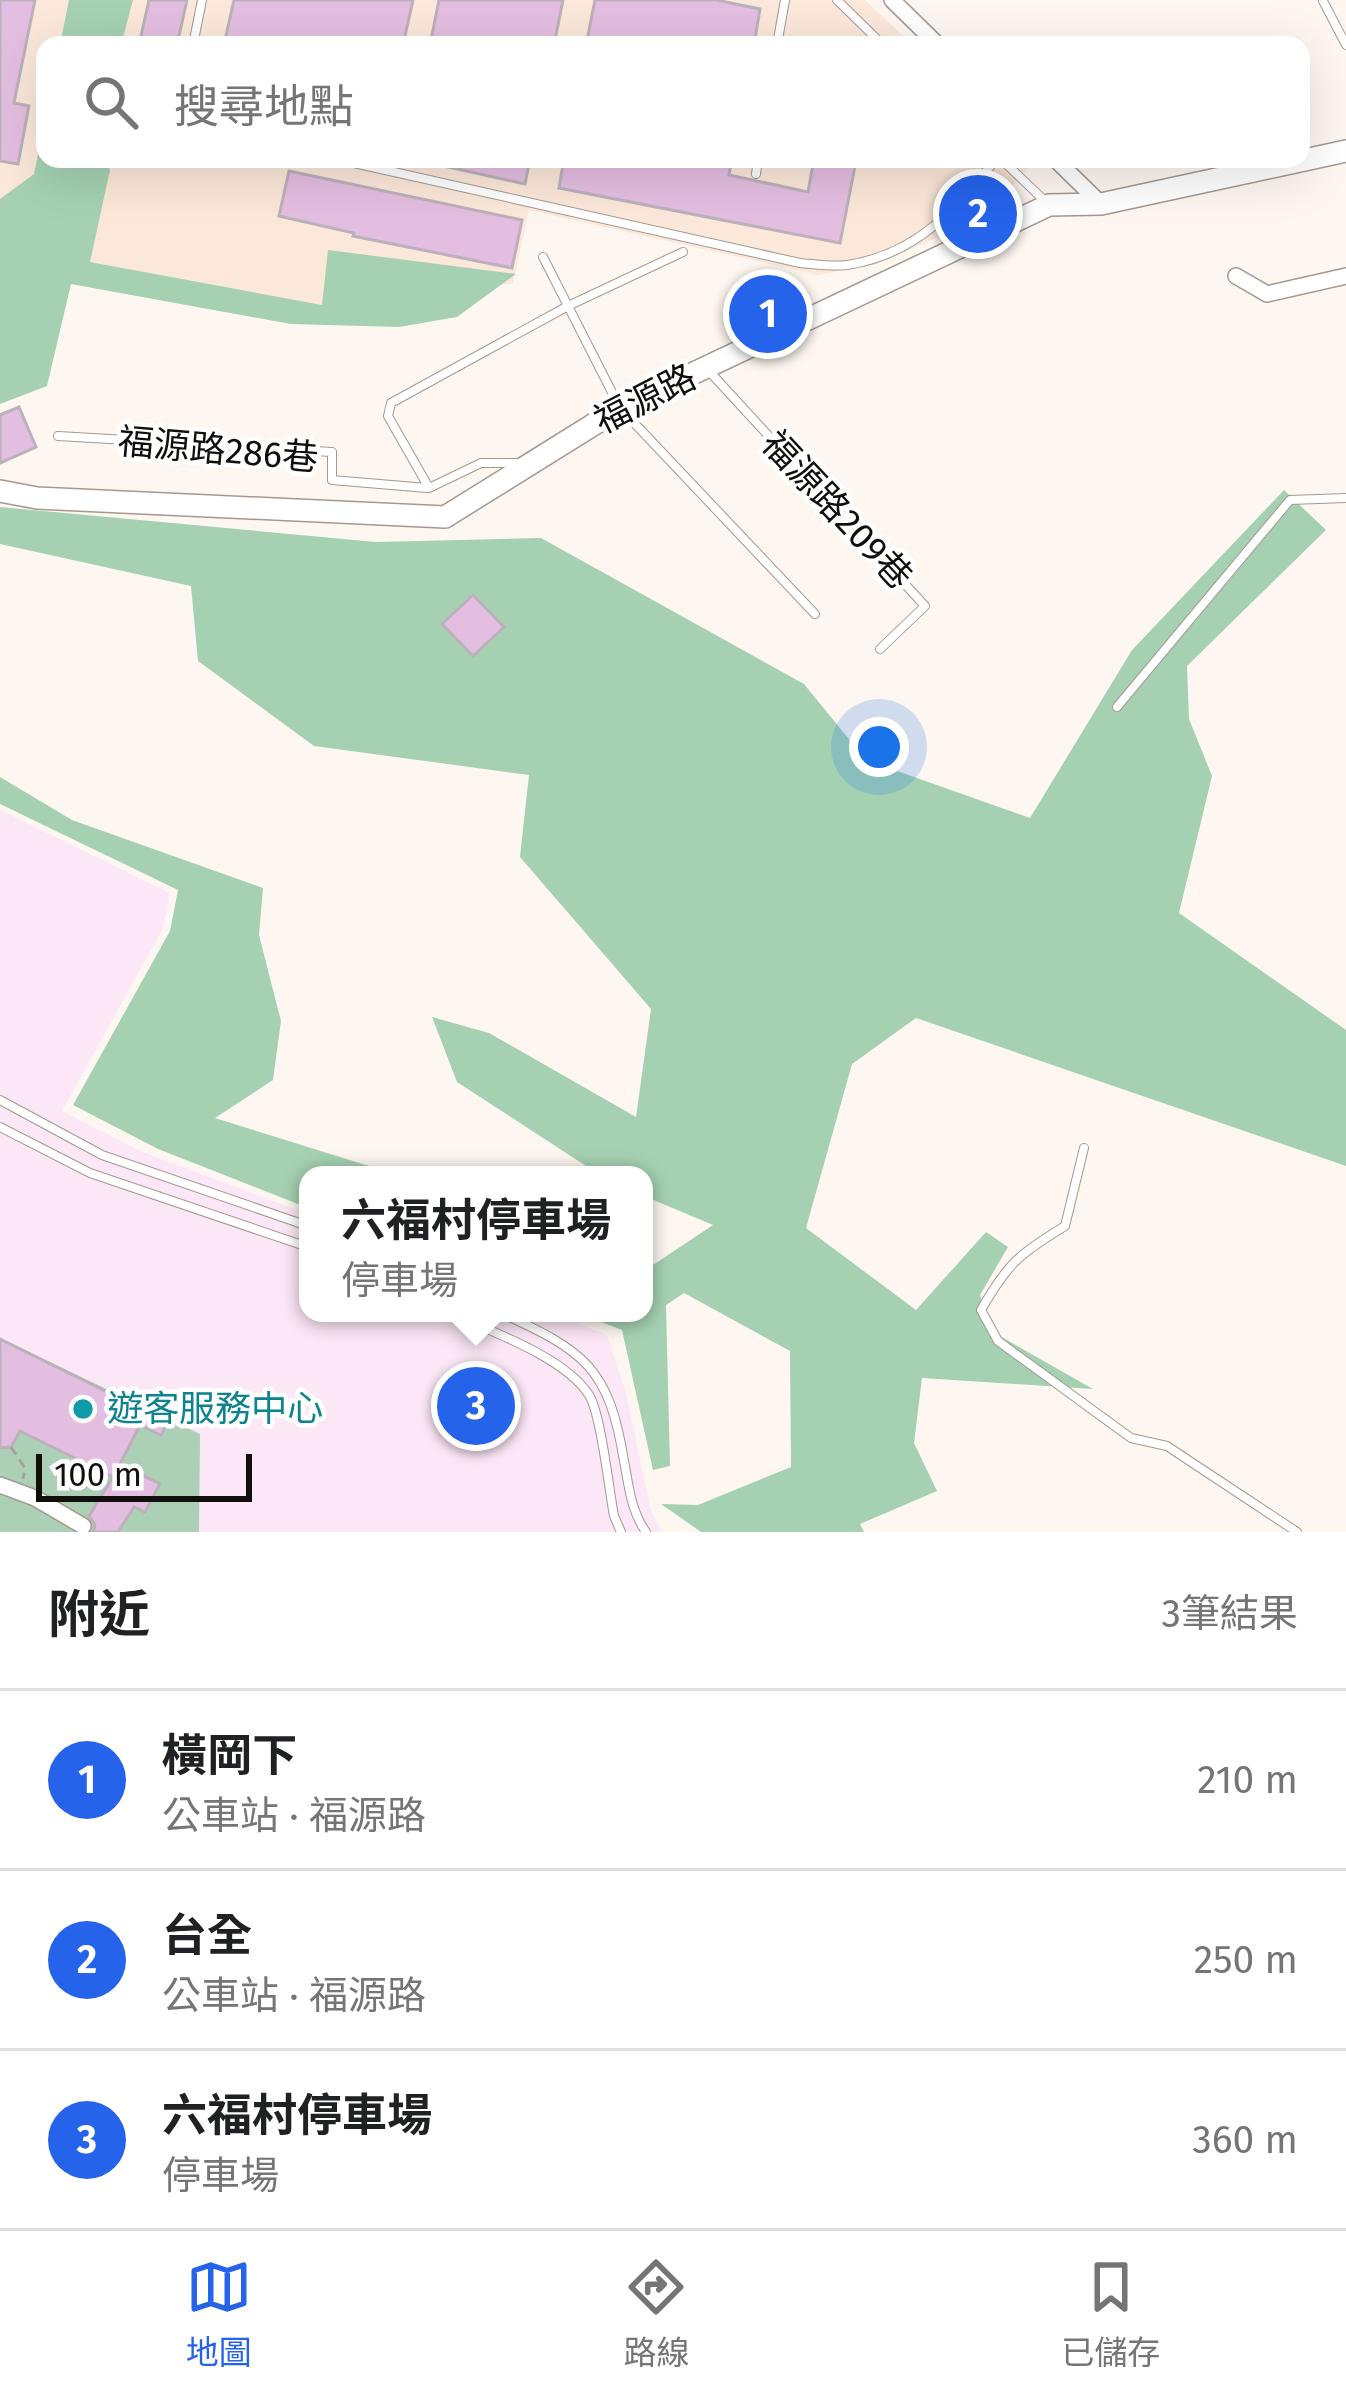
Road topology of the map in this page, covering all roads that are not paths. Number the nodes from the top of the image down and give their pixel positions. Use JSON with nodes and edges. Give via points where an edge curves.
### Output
{"nodes":[{"id":1,"x":202,"y":0,"type":"edge"},
{"id":2,"x":784,"y":0,"type":"edge"},
{"id":3,"x":837,"y":0,"type":"edge"},
{"id":4,"x":892,"y":0,"type":"edge"},
{"id":5,"x":1323,"y":1,"type":"edge"},
{"id":6,"x":195,"y":36,"type":"edge"},
{"id":7,"x":778,"y":36,"type":"edge"},
{"id":8,"x":872,"y":36,"type":"edge"},
{"id":9,"x":929,"y":36,"type":"edge"},
{"id":10,"x":1346,"y":45,"type":"edge"},
{"id":11,"x":1346,"y":151,"type":"edge"},
{"id":12,"x":1310,"y":159,"type":"edge"},
{"id":13,"x":377,"y":168,"type":"edge"},
{"id":14,"x":757,"y":168,"type":"edge"},
{"id":15,"x":991,"y":168,"type":"edge"},
{"id":16,"x":1009,"y":168,"type":"edge"},
{"id":17,"x":1063,"y":168,"type":"edge"},
{"id":18,"x":1267,"y":168,"type":"edge"},
{"id":19,"x":756,"y":174,"type":"dead end"},
{"id":20,"x":1101,"y":204,"type":"junction"},
{"id":21,"x":1049,"y":205,"type":"junction"},
{"id":22,"x":683,"y":252,"type":"dead end"},
{"id":23,"x":543,"y":257,"type":"dead end"},
{"id":24,"x":1236,"y":276,"type":"dead end"},
{"id":25,"x":1346,"y":276,"type":"edge"},
{"id":26,"x":568,"y":306,"type":"junction"},
{"id":27,"x":706,"y":369,"type":"junction"},
{"id":28,"x":620,"y":408,"type":"junction"},
{"id":29,"x":58,"y":436,"type":"dead end"},
{"id":30,"x":533,"y":462,"type":"junction"},
{"id":31,"x":429,"y":488,"type":"junction"},
{"id":32,"x":0,"y":491,"type":"edge"},
{"id":33,"x":1346,"y":498,"type":"edge"},
{"id":34,"x":815,"y":614,"type":"dead end"},
{"id":35,"x":880,"y":649,"type":"dead end"},
{"id":36,"x":1118,"y":707,"type":"dead end"},
{"id":37,"x":0,"y":1100,"type":"edge"},
{"id":38,"x":0,"y":1127,"type":"edge"},
{"id":39,"x":1084,"y":1148,"type":"dead end"},
{"id":40,"x":299,"y":1223,"type":"edge"},
{"id":41,"x":299,"y":1244,"type":"edge"},
{"id":42,"x":469,"y":1322,"type":"edge"},
{"id":43,"x":519,"y":1322,"type":"edge"},
{"id":44,"x":0,"y":1485,"type":"edge"},
{"id":45,"x":83,"y":1526,"type":"dead end"},
{"id":46,"x":620,"y":1532,"type":"edge"},
{"id":47,"x":646,"y":1532,"type":"edge"},
{"id":48,"x":1297,"y":1532,"type":"edge"}],
"edges":[{"from":1,"to":6,"type":"lane"},
{"from":2,"to":7,"type":"lane"},
{"from":3,"to":8,"type":"lane"},
{"from":4,"to":9,"type":"street"},
{"from":5,"to":10,"type":"lane"},
{"from":11,"to":12,"type":"street","name":"福源路"},
{"from":13,"to":15,"type":"lane","via":[[800,263],[845,266],[896,250],[942,223]]},
{"from":14,"to":19,"type":"lane"},
{"from":16,"to":21,"type":"lane"},
{"from":17,"to":20,"type":"street"},
{"from":18,"to":20,"type":"street","name":"福源路"},
{"from":20,"to":21,"type":"street","name":"福源路"},
{"from":21,"to":27,"type":"street","name":"福源路"},
{"from":22,"to":26,"type":"lane"},
{"from":23,"to":26,"type":"lane"},
{"from":24,"to":25,"type":"street","via":[[1267,294]]},
{"from":26,"to":28,"type":"lane"},
{"from":26,"to":31,"type":"lane","via":[[392,403],[388,416]]},
{"from":27,"to":28,"type":"street","name":"福源路"},
{"from":27,"to":35,"type":"lane","name":"福源路209巷","via":[[925,606]]},
{"from":28,"to":30,"type":"street","name":"福源路"},
{"from":28,"to":34,"type":"lane"},
{"from":29,"to":31,"type":"lane","name":"福源路286巷","via":[[332,452],[332,480]]},
{"from":30,"to":31,"type":"lane","via":[[481,463]]},
{"from":30,"to":32,"type":"street","name":"福源路","via":[[446,517]]},
{"from":33,"to":36,"type":"lane","via":[[1290,500]]},
{"from":37,"to":40,"type":"lane","via":[[102,1155]]},
{"from":38,"to":41,"type":"lane","via":[[90,1173]]},
{"from":39,"to":48,"type":"lane","via":[[1065,1226],[1005,1268],[981,1310],[985,1323],[998,1341],[1131,1438],[1167,1446]]},
{"from":42,"to":46,"type":"lane","via":[[532,1351],[591,1397]]},
{"from":43,"to":47,"type":"lane","via":[[578,1352],[605,1386],[632,1506]]},
{"from":44,"to":45,"type":"street"}]}
